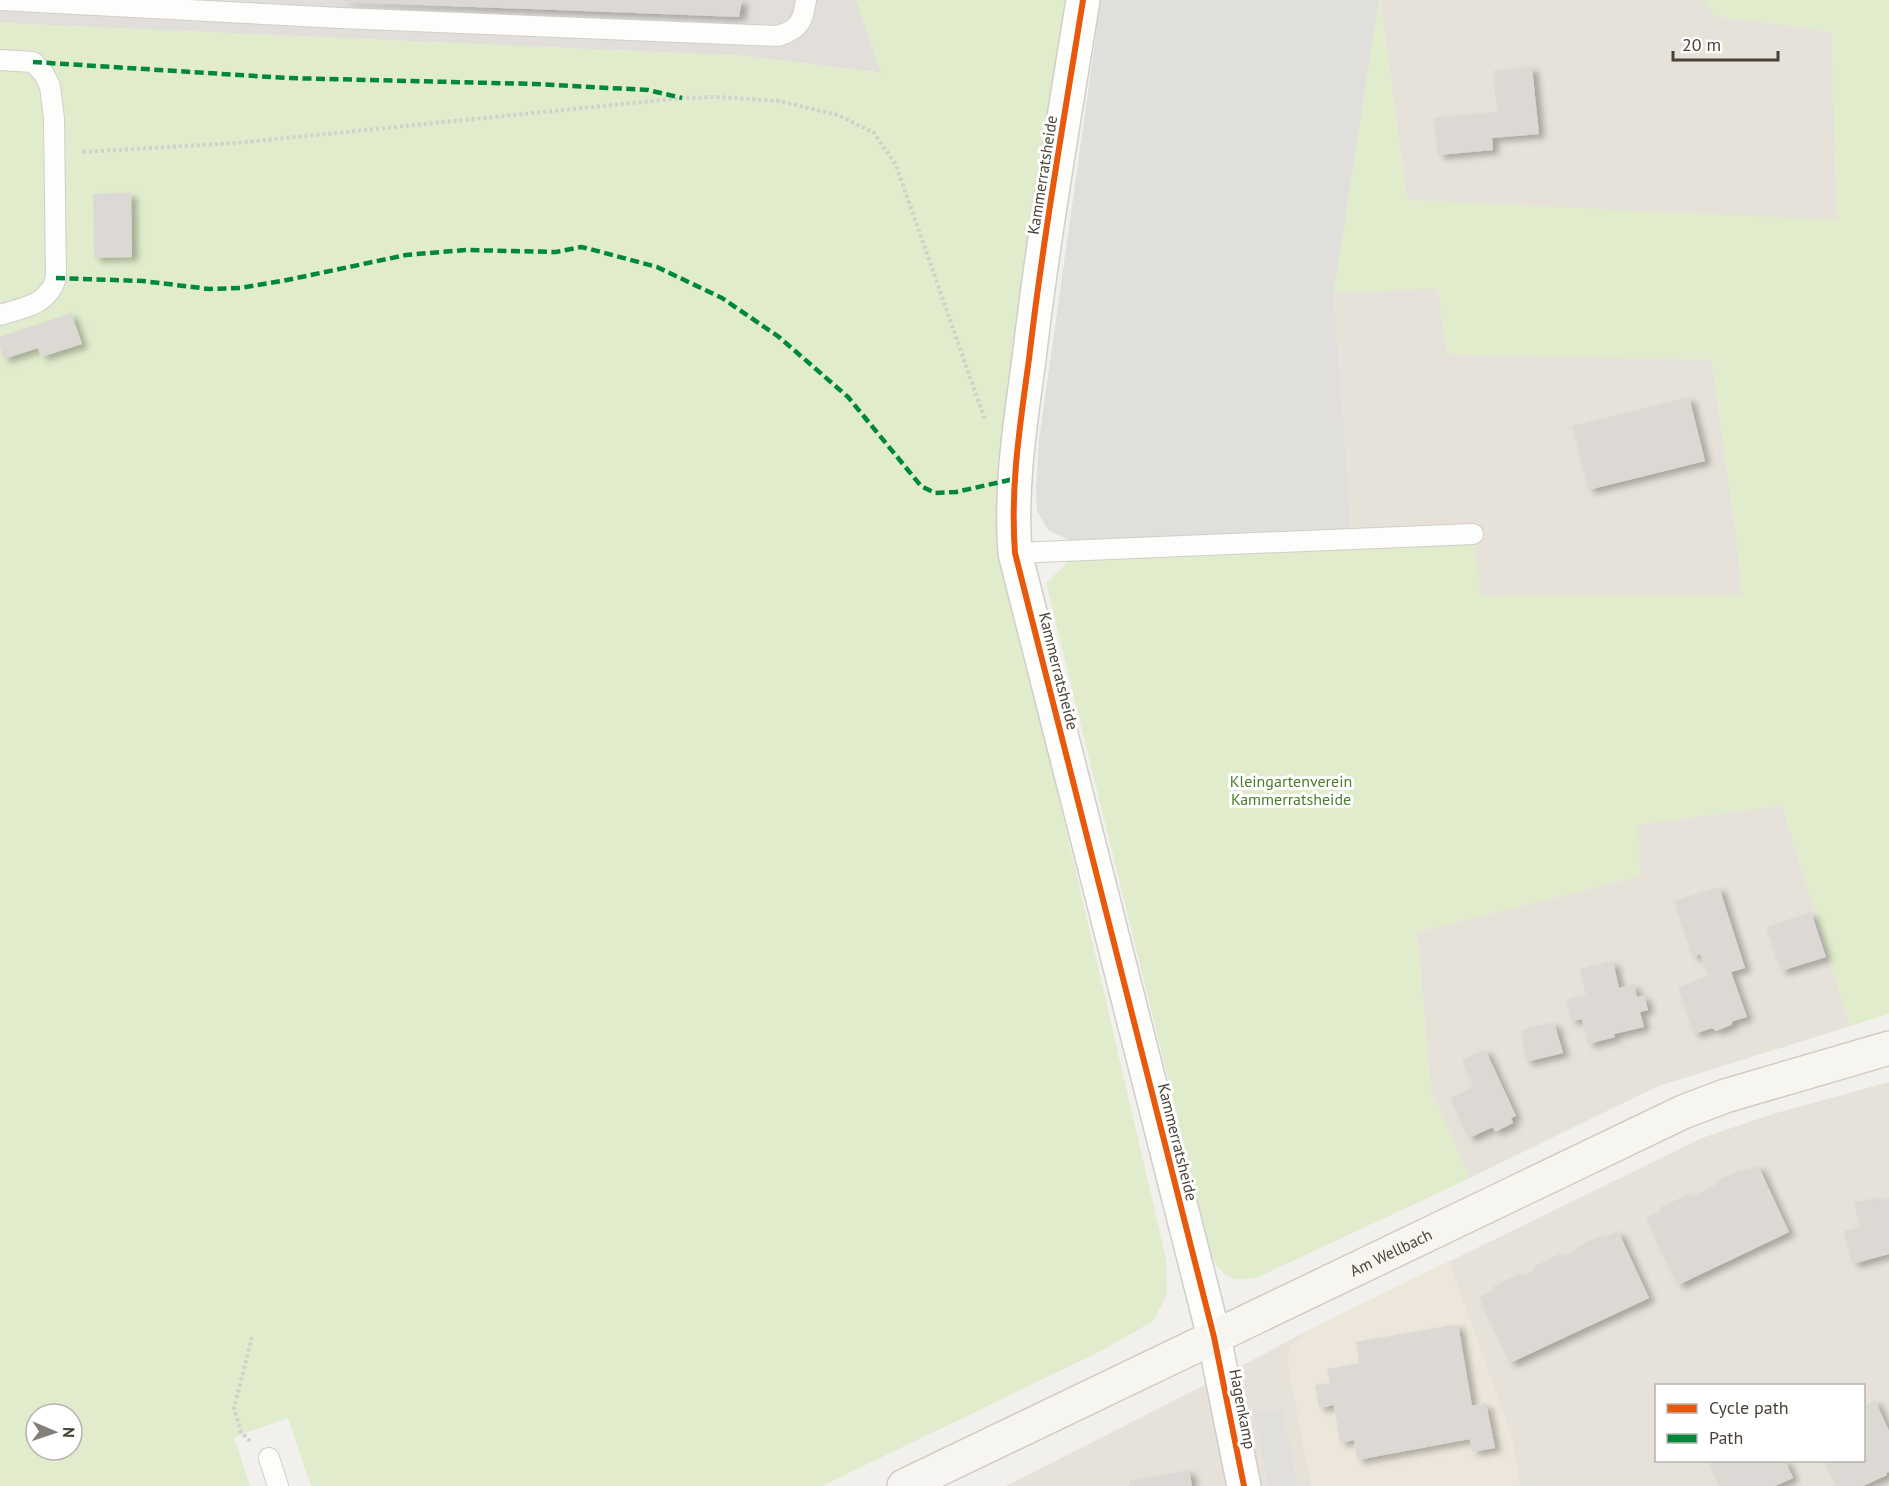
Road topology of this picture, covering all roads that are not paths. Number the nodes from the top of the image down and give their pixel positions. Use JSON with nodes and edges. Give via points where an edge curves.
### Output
{"nodes":[{"id":1,"x":0,"y":0,"type":"edge"},
{"id":2,"x":806,"y":0,"type":"edge"},
{"id":3,"x":1083,"y":0,"type":"edge"},
{"id":4,"x":0,"y":60,"type":"edge"},
{"id":5,"x":0,"y":315,"type":"edge"},
{"id":6,"x":1473,"y":534,"type":"dead end"},
{"id":7,"x":1015,"y":553,"type":"junction"},
{"id":8,"x":1889,"y":1048,"type":"edge"},
{"id":9,"x":1214,"y":1337,"type":"junction"},
{"id":10,"x":269,"y":1458,"type":"road end"},
{"id":11,"x":278,"y":1486,"type":"edge"},
{"id":12,"x":904,"y":1486,"type":"edge"},
{"id":13,"x":1244,"y":1486,"type":"edge"}],
"edges":[{"from":1,"to":2,"type":"lane","via":[[778,36],[800,23]]},
{"from":3,"to":7,"type":"street","name":"Kammerratsheide","via":[[1034,315],[1012,515]]},
{"from":4,"to":5,"type":"lane","via":[[33,62],[50,86],[56,278],[44,299]]},
{"from":6,"to":7,"type":"lane"},
{"from":7,"to":9,"type":"street","name":"Kammerratsheide"},
{"from":8,"to":9,"type":"main road","name":"Am Wellbach","via":[[1683,1112]]},
{"from":9,"to":12,"type":"main road","name":"Am Wellbach"},
{"from":9,"to":13,"type":"street","name":"Hagenkamp"},
{"from":10,"to":11,"type":"lane"}]}
